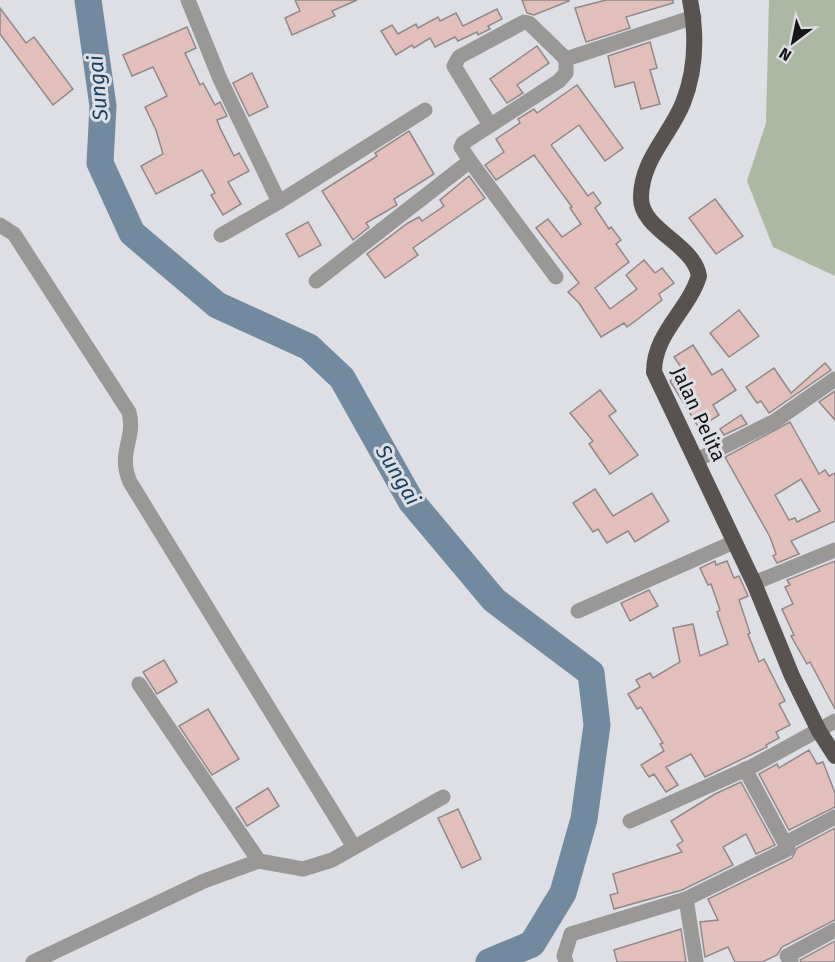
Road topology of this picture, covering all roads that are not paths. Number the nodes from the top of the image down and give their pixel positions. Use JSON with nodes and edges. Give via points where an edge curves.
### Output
{"nodes":[{"id":1,"x":188,"y":0,"type":"edge"},
{"id":2,"x":690,"y":0,"type":"edge"},
{"id":3,"x":694,"y":17,"type":"junction"},
{"id":4,"x":566,"y":59,"type":"junction"},
{"id":5,"x":425,"y":110,"type":"dead end"},
{"id":6,"x":490,"y":125,"type":"junction"},
{"id":7,"x":470,"y":161,"type":"junction"},
{"id":8,"x":279,"y":202,"type":"junction"},
{"id":9,"x":0,"y":225,"type":"edge"},
{"id":10,"x":221,"y":235,"type":"dead end"},
{"id":11,"x":556,"y":277,"type":"dead end"},
{"id":12,"x":316,"y":281,"type":"dead end"},
{"id":13,"x":835,"y":379,"type":"edge"},
{"id":14,"x":697,"y":460,"type":"junction"},
{"id":15,"x":734,"y":542,"type":"junction"},
{"id":16,"x":835,"y":550,"type":"edge"},
{"id":17,"x":754,"y":583,"type":"junction"},
{"id":18,"x":578,"y":611,"type":"dead end"},
{"id":19,"x":139,"y":684,"type":"dead end"},
{"id":20,"x":835,"y":721,"type":"edge"},
{"id":21,"x":819,"y":731,"type":"junction"},
{"id":22,"x":835,"y":756,"type":"edge"},
{"id":23,"x":745,"y":770,"type":"junction"},
{"id":24,"x":443,"y":797,"type":"dead end"},
{"id":25,"x":835,"y":817,"type":"edge"},
{"id":26,"x":630,"y":821,"type":"dead end"},
{"id":27,"x":786,"y":843,"type":"junction"},
{"id":28,"x":354,"y":848,"type":"junction"},
{"id":29,"x":259,"y":861,"type":"junction"},
{"id":30,"x":687,"y":899,"type":"junction"},
{"id":31,"x":835,"y":930,"type":"edge"},
{"id":32,"x":785,"y":960,"type":"edge"},
{"id":33,"x":33,"y":962,"type":"edge"},
{"id":34,"x":567,"y":962,"type":"edge"},
{"id":35,"x":696,"y":962,"type":"edge"}],
"edges":[{"from":1,"to":8,"type":"street","via":[[220,79]]},
{"from":2,"to":3,"type":"highway","name":"Jalan Pelita"},
{"from":3,"to":4,"type":"street"},
{"from":3,"to":14,"type":"highway","name":"Jalan Pelita","via":[[691,77],[682,104],[653,152],[645,172],[641,202],[653,223],[698,268],[695,289],[659,342],[654,366],[656,379]]},
{"from":4,"to":6,"type":"street","via":[[566,74],[559,81]]},
{"from":4,"to":6,"type":"street","via":[[524,22],[459,57],[454,66]]},
{"from":5,"to":8,"type":"street"},
{"from":6,"to":7,"type":"street","via":[[463,143],[461,147]]},
{"from":7,"to":11,"type":"street"},
{"from":7,"to":12,"type":"street"},
{"from":8,"to":10,"type":"street"},
{"from":9,"to":28,"type":"street","via":[[14,234],[129,412],[132,423],[124,459],[130,482]]},
{"from":13,"to":14,"type":"street","via":[[775,421]]},
{"from":14,"to":15,"type":"highway","name":"Jalan Pelita"},
{"from":15,"to":17,"type":"highway","name":"Jalan Pelita"},
{"from":15,"to":18,"type":"street"},
{"from":16,"to":17,"type":"street"},
{"from":17,"to":21,"type":"highway","name":"Jalan Pelita"},
{"from":19,"to":29,"type":"street"},
{"from":20,"to":21,"type":"street"},
{"from":21,"to":22,"type":"highway","name":"Jalan Pelita"},
{"from":21,"to":23,"type":"street"},
{"from":23,"to":26,"type":"street"},
{"from":23,"to":27,"type":"street"},
{"from":24,"to":28,"type":"street"},
{"from":25,"to":27,"type":"street"},
{"from":27,"to":30,"type":"street","via":[[788,849]]},
{"from":28,"to":29,"type":"street","via":[[303,869]]},
{"from":29,"to":33,"type":"street","via":[[204,881]]},
{"from":30,"to":34,"type":"street","via":[[571,934],[564,956]]},
{"from":30,"to":35,"type":"street"},
{"from":31,"to":32,"type":"street"}]}
